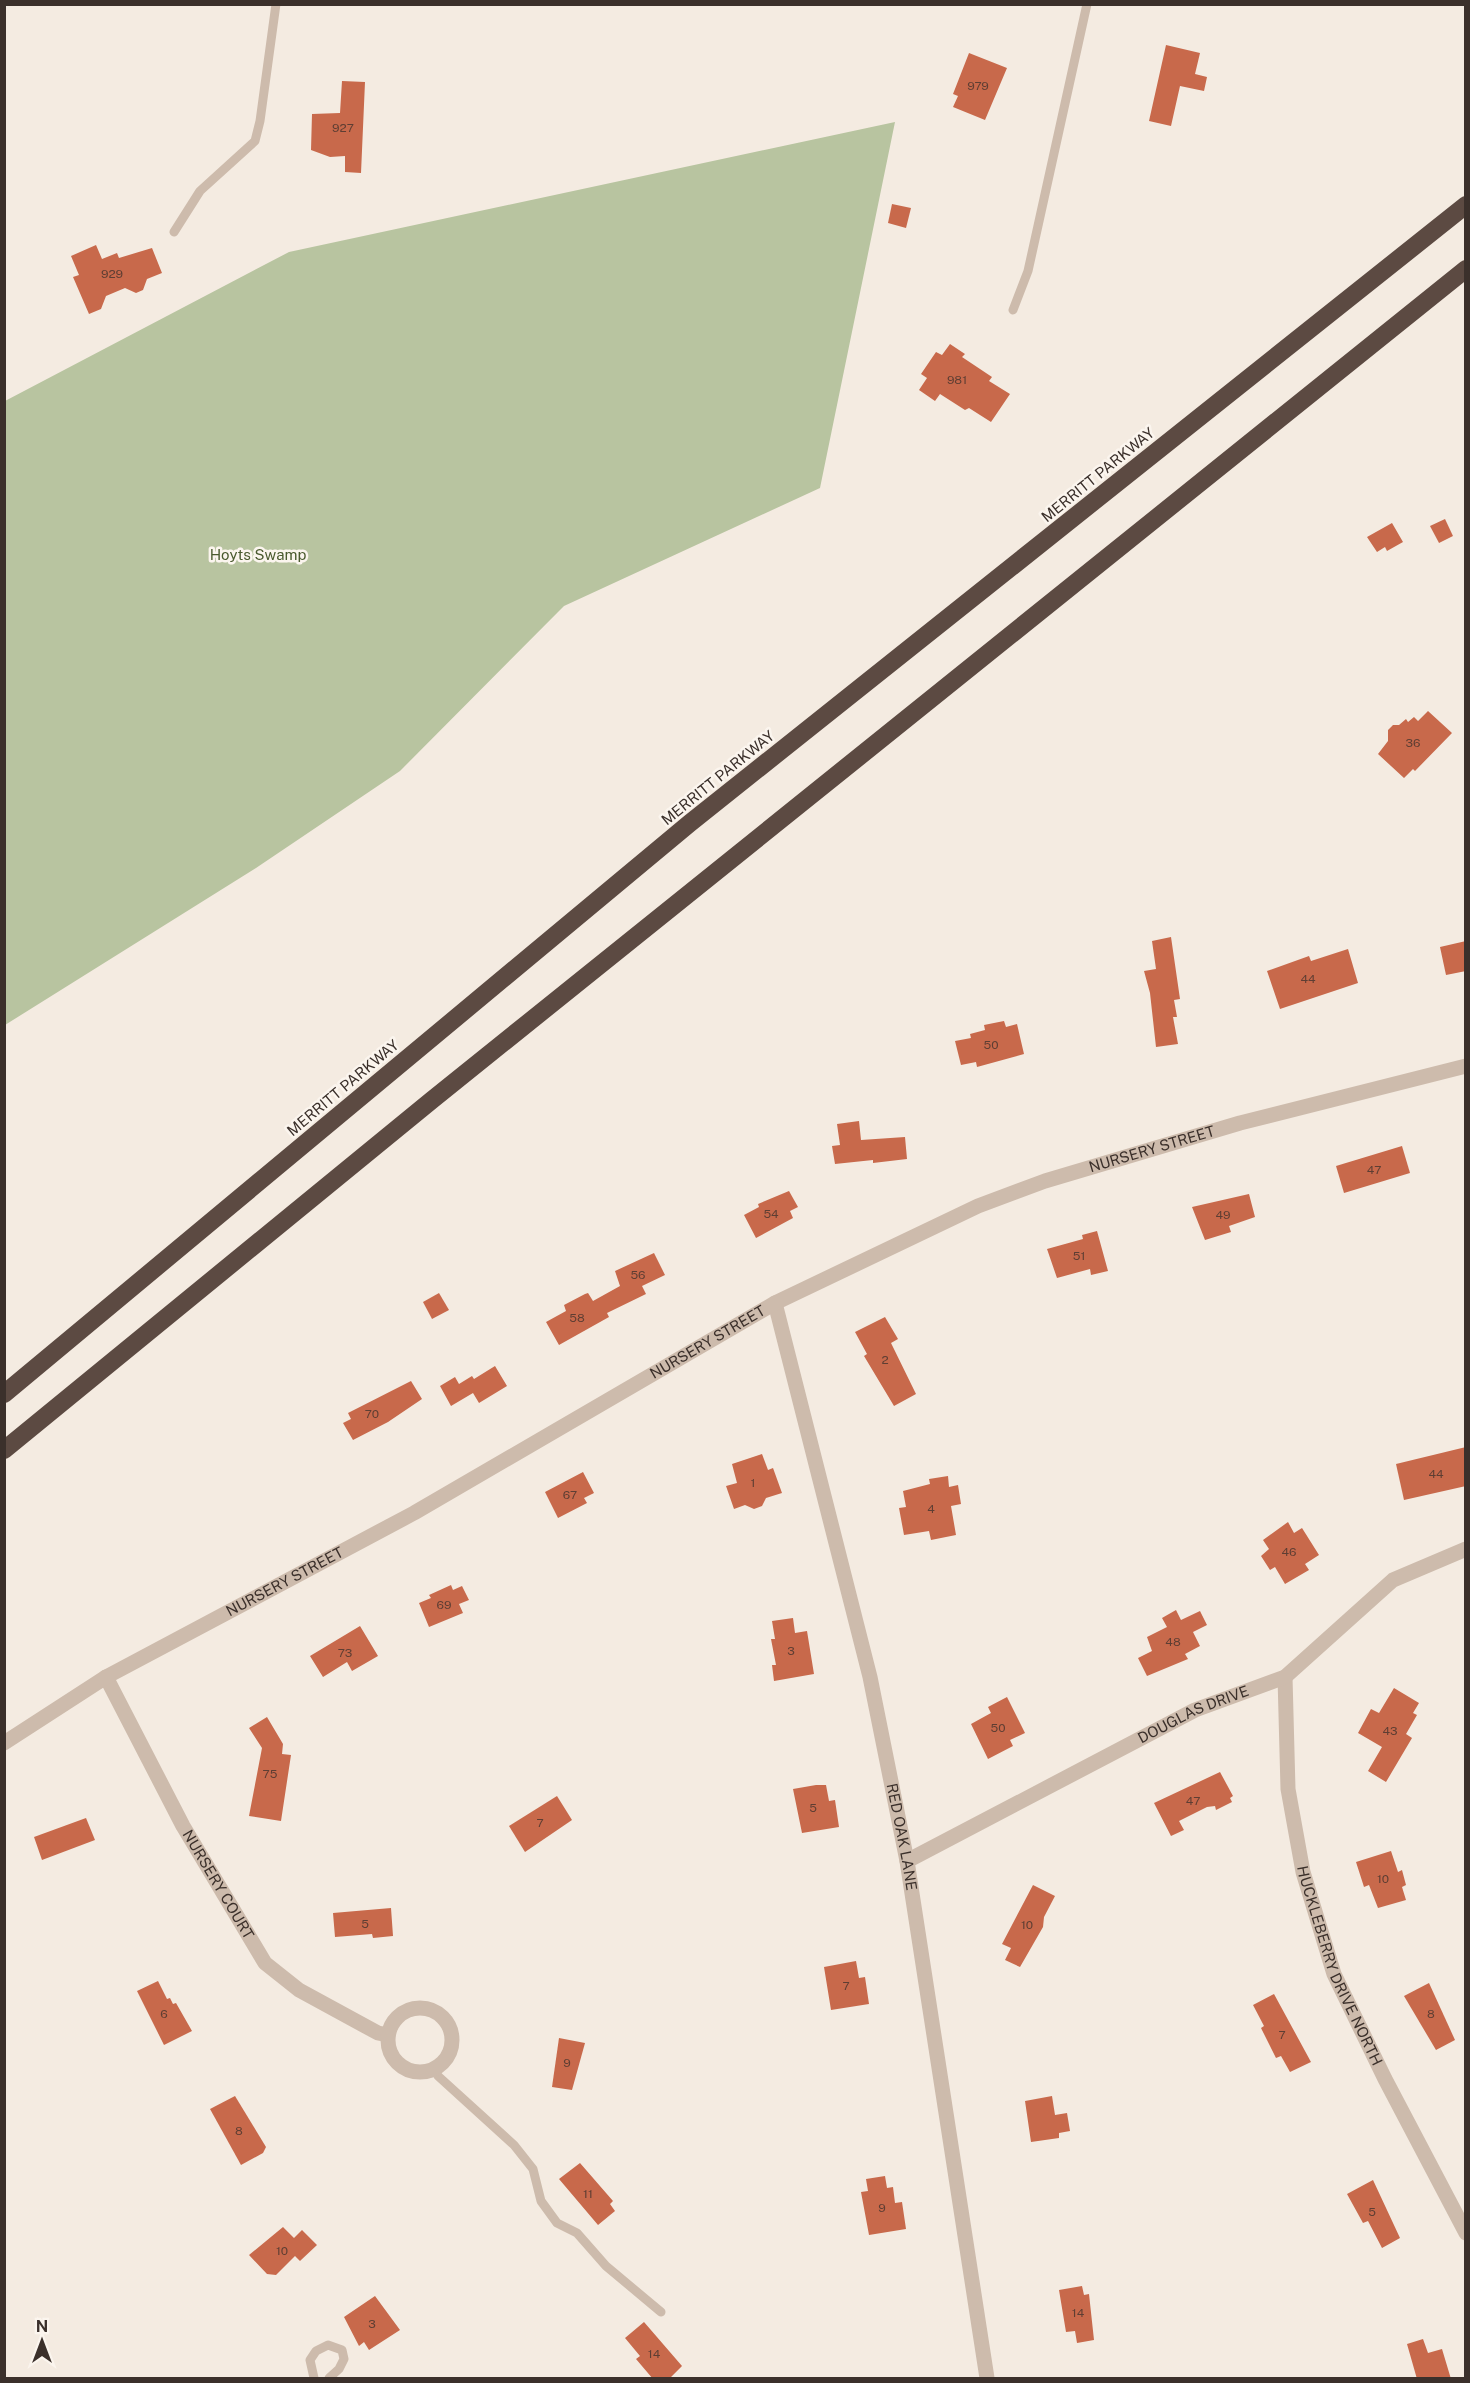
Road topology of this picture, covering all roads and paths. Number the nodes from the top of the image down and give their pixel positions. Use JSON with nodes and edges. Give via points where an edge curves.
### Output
{"nodes":[{"id":1,"x":276,"y":4,"type":"edge"},
{"id":2,"x":1087,"y":4,"type":"edge"},
{"id":3,"x":1466,"y":205,"type":"edge"},
{"id":4,"x":174,"y":232,"type":"dead end"},
{"id":5,"x":1466,"y":269,"type":"edge"},
{"id":6,"x":1013,"y":310,"type":"dead end"},
{"id":7,"x":1466,"y":1066,"type":"edge"},
{"id":8,"x":775,"y":1303,"type":"junction"},
{"id":9,"x":4,"y":1394,"type":"edge"},
{"id":10,"x":4,"y":1450,"type":"edge"},
{"id":11,"x":1466,"y":1549,"type":"edge"},
{"id":12,"x":106,"y":1677,"type":"junction"},
{"id":13,"x":1285,"y":1677,"type":"junction"},
{"id":14,"x":4,"y":1743,"type":"edge"},
{"id":15,"x":907,"y":1861,"type":"junction"},
{"id":16,"x":388,"y":2035,"type":"junction"},
{"id":17,"x":435,"y":2068,"type":"junction"},
{"id":18,"x":1466,"y":2233,"type":"edge"},
{"id":19,"x":661,"y":2312,"type":"dead end"},
{"id":20,"x":314,"y":2379,"type":"edge"},
{"id":21,"x":329,"y":2379,"type":"edge"},
{"id":22,"x":987,"y":2379,"type":"edge"}],
"edges":[{"from":1,"to":4,"type":"lane","via":[[255,141],[200,191]]},
{"from":2,"to":6,"type":"lane","via":[[1028,271]]},
{"from":3,"to":9,"type":"highway","name":"MERRITT PARKWAY","via":[[690,823]]},
{"from":5,"to":10,"type":"highway","via":[[432,1100]]},
{"from":7,"to":8,"type":"street","name":"NURSERY STREET","via":[[1240,1123],[1045,1181],[978,1206]]},
{"from":8,"to":12,"type":"street","name":"NURSERY STREET","via":[[414,1513]]},
{"from":8,"to":15,"type":"street","name":"RED OAK LANE","via":[[870,1677]]},
{"from":11,"to":13,"type":"street","name":"DOUGLAS DRIVE","via":[[1393,1580]]},
{"from":12,"to":14,"type":"street","name":"NURSERY STREET"},
{"from":12,"to":16,"type":"street","name":"NURSERY COURT","via":[[183,1826],[265,1963],[299,1990]]},
{"from":13,"to":15,"type":"street","name":"DOUGLAS DRIVE","via":[[1195,1710]]},
{"from":13,"to":18,"type":"street","name":"HUCKLEBERRY DRIVE NORTH","via":[[1288,1789],[1303,1872],[1334,1974]]},
{"from":15,"to":22,"type":"street","name":"RED OAK LANE"},
{"from":16,"to":17,"type":"street","via":[[391,2055],[402,2067],[419,2072]]},
{"from":16,"to":17,"type":"street","via":[[394,2022],[407,2011],[436,2013],[448,2026],[451,2042],[448,2054]]},
{"from":17,"to":19,"type":"lane","via":[[438,2076],[514,2145],[532,2169],[541,2201],[557,2223],[577,2233],[606,2266]]},
{"from":20,"to":21,"type":"lane","via":[[310,2360],[316,2351],[328,2345],[342,2350],[344,2359]]}]}
